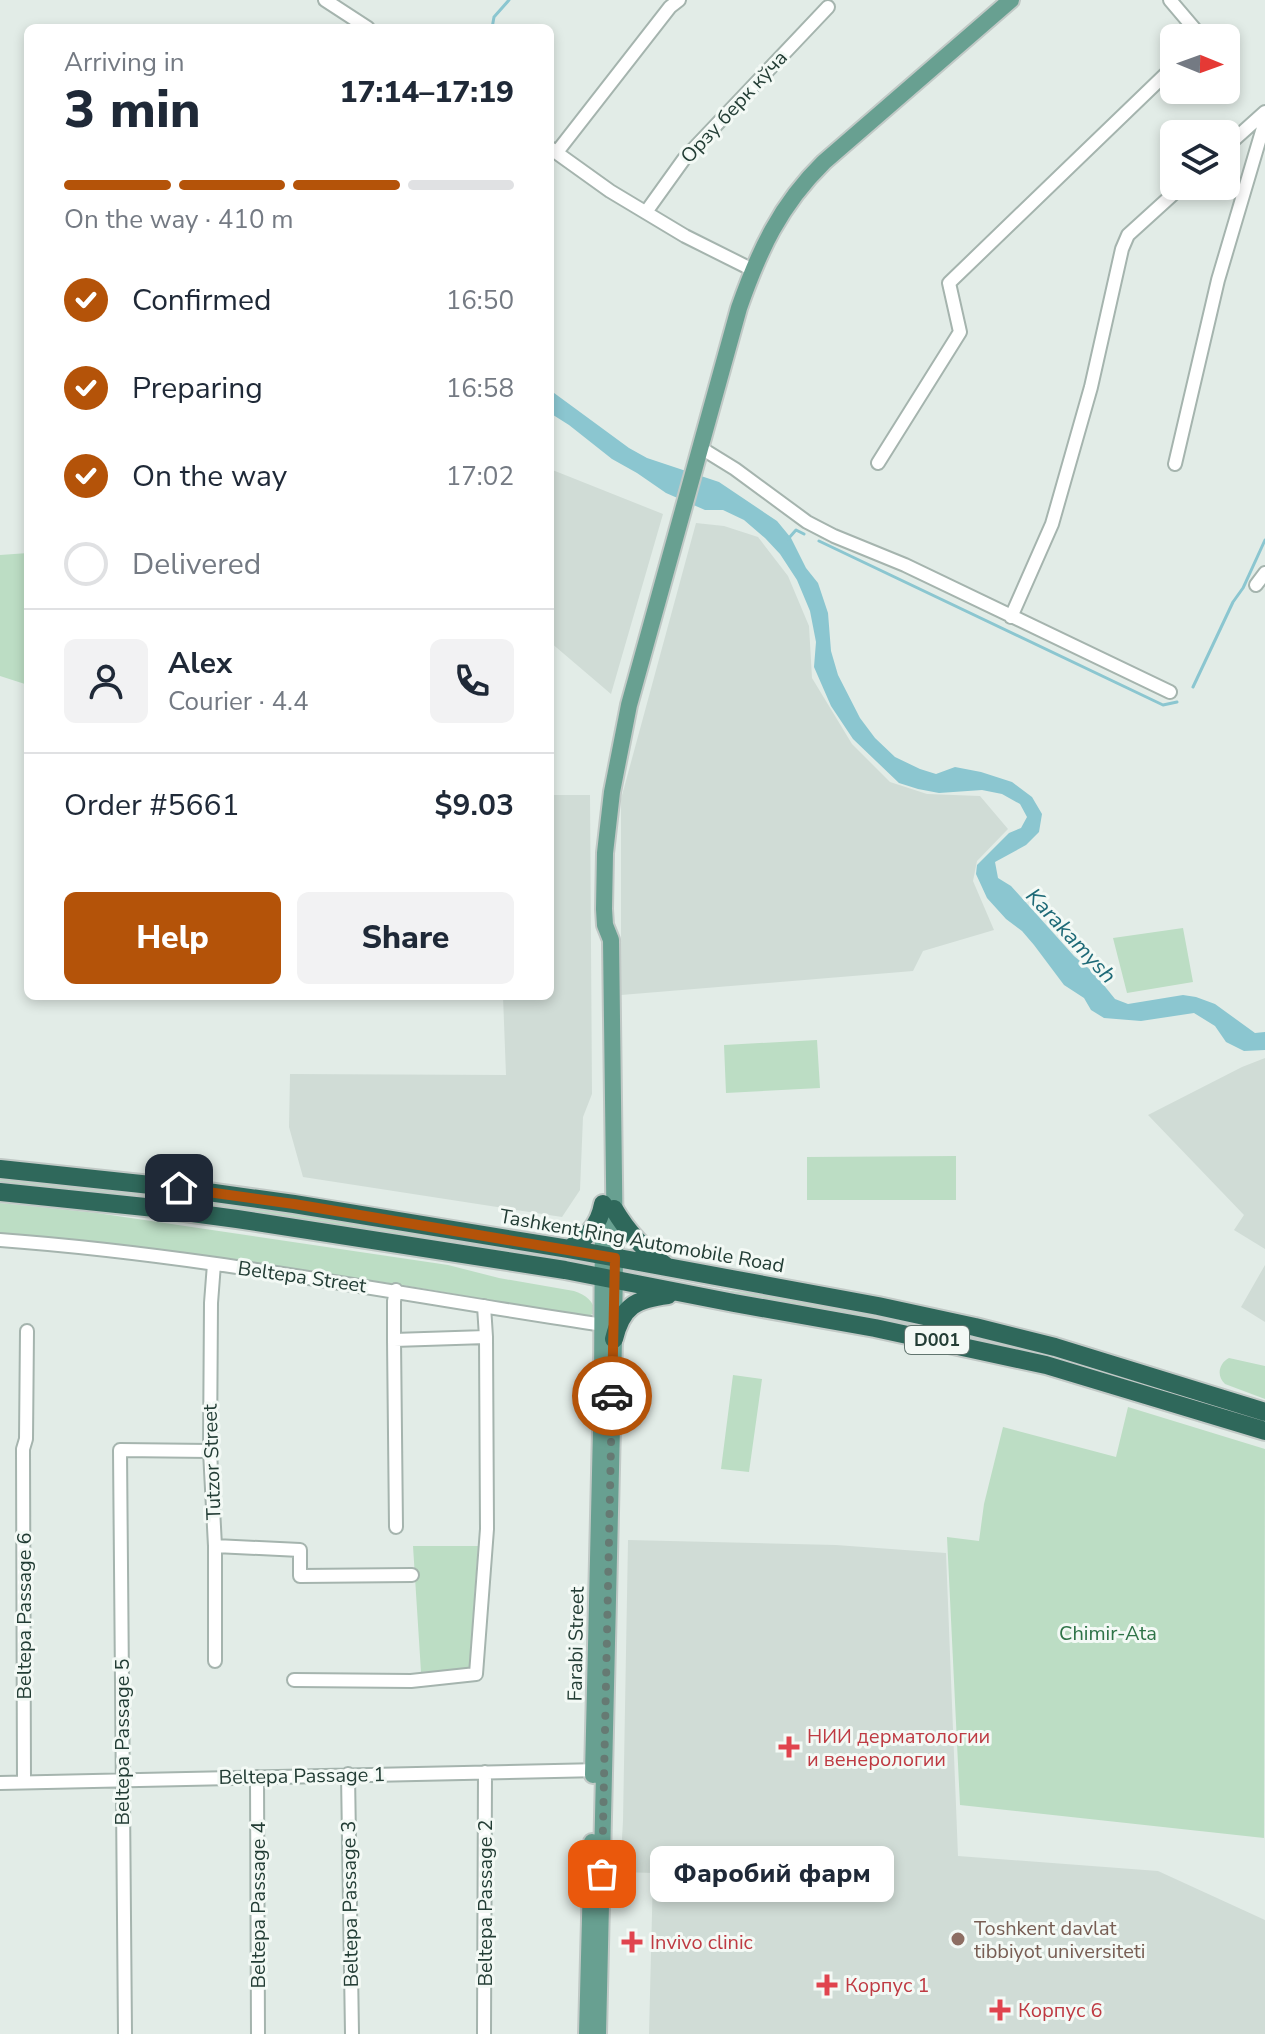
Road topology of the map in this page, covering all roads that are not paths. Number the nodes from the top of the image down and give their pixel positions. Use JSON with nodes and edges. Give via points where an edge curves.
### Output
{"nodes":[{"id":1,"x":325,"y":0,"type":"edge"},
{"id":2,"x":679,"y":0,"type":"edge"},
{"id":3,"x":1011,"y":0,"type":"edge"},
{"id":4,"x":1170,"y":0,"type":"edge"},
{"id":5,"x":828,"y":7,"type":"dead end"},
{"id":6,"x":362,"y":24,"type":"edge"},
{"id":7,"x":1190,"y":24,"type":"edge"},
{"id":8,"x":1160,"y":80,"type":"edge"},
{"id":9,"x":1265,"y":112,"type":"edge"},
{"id":10,"x":1265,"y":121,"type":"edge"},
{"id":11,"x":1240,"y":134,"type":"edge"},
{"id":12,"x":554,"y":150,"type":"edge"},
{"id":13,"x":1167,"y":200,"type":"edge"},
{"id":14,"x":646,"y":212,"type":"junction"},
{"id":15,"x":753,"y":270,"type":"junction"},
{"id":16,"x":701,"y":448,"type":"junction"},
{"id":17,"x":878,"y":463,"type":"dead end"},
{"id":18,"x":1175,"y":464,"type":"dead end"},
{"id":19,"x":1265,"y":573,"type":"edge"},
{"id":20,"x":1256,"y":585,"type":"dead end"},
{"id":21,"x":1011,"y":617,"type":"junction"},
{"id":22,"x":1170,"y":692,"type":"dead end"},
{"id":23,"x":0,"y":1169,"type":"edge"},
{"id":24,"x":0,"y":1192,"type":"edge"},
{"id":25,"x":608,"y":1207,"type":"junction"},
{"id":26,"x":0,"y":1240,"type":"edge"},
{"id":27,"x":569,"y":1249,"type":"junction"},
{"id":28,"x":609,"y":1257,"type":"junction"},
{"id":29,"x":214,"y":1264,"type":"junction"},
{"id":30,"x":668,"y":1268,"type":"junction"},
{"id":31,"x":609,"y":1279,"type":"junction"},
{"id":32,"x":396,"y":1290,"type":"junction"},
{"id":33,"x":681,"y":1293,"type":"junction"},
{"id":34,"x":484,"y":1306,"type":"junction"},
{"id":35,"x":27,"y":1331,"type":"dead end"},
{"id":36,"x":608,"y":1332,"type":"junction"},
{"id":37,"x":486,"y":1337,"type":"junction"},
{"id":38,"x":394,"y":1340,"type":"junction"},
{"id":39,"x":1265,"y":1412,"type":"edge"},
{"id":40,"x":1265,"y":1431,"type":"edge"},
{"id":41,"x":210,"y":1451,"type":"junction"},
{"id":42,"x":396,"y":1527,"type":"dead end"},
{"id":43,"x":215,"y":1546,"type":"junction"},
{"id":44,"x":412,"y":1575,"type":"dead end"},
{"id":45,"x":215,"y":1661,"type":"dead end"},
{"id":46,"x":294,"y":1680,"type":"dead end"},
{"id":47,"x":599,"y":1770,"type":"junction"},
{"id":48,"x":485,"y":1772,"type":"junction"},
{"id":49,"x":348,"y":1774,"type":"junction"},
{"id":50,"x":257,"y":1777,"type":"junction"},
{"id":51,"x":123,"y":1781,"type":"junction"},
{"id":52,"x":24,"y":1782,"type":"junction"},
{"id":53,"x":0,"y":1783,"type":"edge"},
{"id":54,"x":125,"y":2034,"type":"edge"},
{"id":55,"x":258,"y":2034,"type":"edge"},
{"id":56,"x":352,"y":2034,"type":"edge"},
{"id":57,"x":484,"y":2034,"type":"edge"},
{"id":58,"x":587,"y":2034,"type":"edge"},
{"id":59,"x":598,"y":2034,"type":"edge"}],
"edges":[{"from":1,"to":6,"type":"street"},
{"from":2,"to":12,"type":"street"},
{"from":3,"to":15,"type":"main road","name":"Farabi Street","via":[[815,171],[781,214]]},
{"from":4,"to":7,"type":"street"},
{"from":5,"to":14,"type":"street","name":"Орзу берк кўча","via":[[684,159]]},
{"from":8,"to":17,"type":"street","via":[[949,283],[960,332]]},
{"from":9,"to":11,"type":"street"},
{"from":10,"to":18,"type":"street","via":[[1218,280]]},
{"from":12,"to":14,"type":"street"},
{"from":13,"to":21,"type":"street","via":[[1128,235],[1122,249],[1052,524]]},
{"from":14,"to":15,"type":"street"},
{"from":15,"to":16,"type":"main road","name":"Farabi Street"},
{"from":16,"to":21,"type":"street","via":[[807,522]]},
{"from":16,"to":25,"type":"main road","name":"Farabi Street","via":[[629,705],[612,792],[605,853],[605,925],[611,940]]},
{"from":19,"to":20,"type":"street"},
{"from":21,"to":22,"type":"street"},
{"from":23,"to":27,"type":"highway","name":"Tashkent Ring Automobile Road","number":"D001","via":[[234,1195]]},
{"from":24,"to":31,"type":"highway","number":"D001","via":[[237,1219]]},
{"from":25,"to":27,"type":"highway"},
{"from":25,"to":28,"type":"main road","name":"Farabi Street"},
{"from":25,"to":30,"type":"highway","via":[[635,1241]]},
{"from":26,"to":29,"type":"street","name":"Beltepa Street"},
{"from":27,"to":28,"type":"highway","name":"Tashkent Ring Automobile Road","number":"D001"},
{"from":28,"to":30,"type":"highway","name":"Tashkent Ring Automobile Road","number":"D001"},
{"from":28,"to":31,"type":"main road","name":"Farabi Street"},
{"from":29,"to":32,"type":"street","name":"Beltepa Street"},
{"from":29,"to":41,"type":"street","name":"Tutzor Street"},
{"from":30,"to":39,"type":"highway","name":"Tashkent Ring Automobile Road","number":"D001","via":[[975,1327]]},
{"from":31,"to":33,"type":"highway","number":"D001"},
{"from":31,"to":36,"type":"main road","name":"Farabi Street"},
{"from":32,"to":34,"type":"street","name":"Beltepa Street"},
{"from":32,"to":38,"type":"street"},
{"from":33,"to":36,"type":"highway","via":[[644,1299]]},
{"from":33,"to":40,"type":"highway","number":"D001","via":[[1007,1356]]},
{"from":34,"to":36,"type":"street","name":"Beltepa Street"},
{"from":34,"to":37,"type":"street"},
{"from":35,"to":52,"type":"street","name":"Beltepa Passage 6"},
{"from":36,"to":47,"type":"main road","name":"Farabi Street"},
{"from":37,"to":38,"type":"street"},
{"from":37,"to":46,"type":"street","via":[[487,1529],[476,1674],[411,1681]]},
{"from":38,"to":42,"type":"street"},
{"from":41,"to":43,"type":"street","name":"Tutzor Street"},
{"from":41,"to":51,"type":"street","name":"Beltepa Passage 5","via":[[120,1450]]},
{"from":43,"to":44,"type":"street","via":[[300,1550],[300,1576]]},
{"from":43,"to":45,"type":"street","name":"Tutzor Street"},
{"from":47,"to":48,"type":"street","name":"Beltepa Passage 1"},
{"from":47,"to":58,"type":"main road","name":"Farabi Street"},
{"from":47,"to":59,"type":"main road","name":"Farabi Street"},
{"from":48,"to":49,"type":"street","name":"Beltepa Passage 1"},
{"from":48,"to":57,"type":"street","name":"Beltepa Passage 2"},
{"from":49,"to":50,"type":"street","name":"Beltepa Passage 1"},
{"from":49,"to":56,"type":"street","name":"Beltepa Passage 3"},
{"from":50,"to":51,"type":"street","name":"Beltepa Passage 1"},
{"from":50,"to":55,"type":"street","name":"Beltepa Passage 4"},
{"from":51,"to":52,"type":"street","name":"Beltepa Passage 1"},
{"from":51,"to":54,"type":"street","name":"Beltepa Passage 5"},
{"from":52,"to":53,"type":"street","name":"Beltepa Passage 1"}]}
